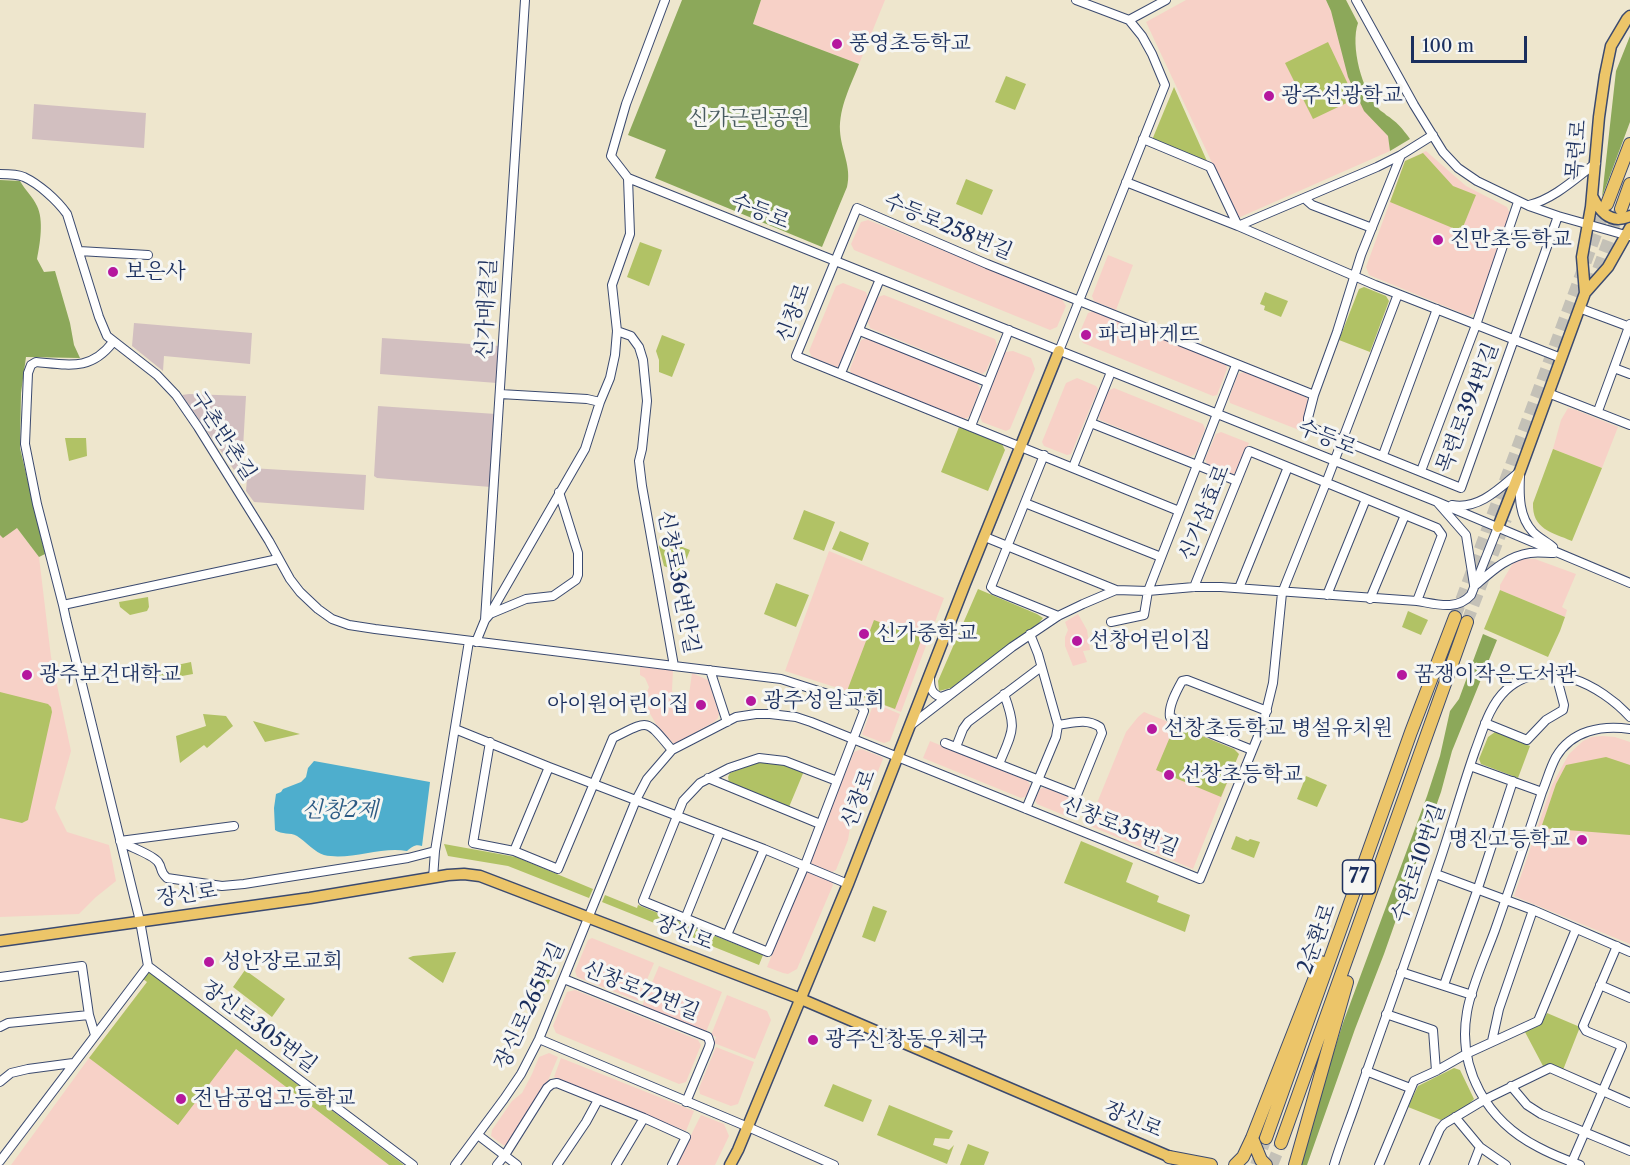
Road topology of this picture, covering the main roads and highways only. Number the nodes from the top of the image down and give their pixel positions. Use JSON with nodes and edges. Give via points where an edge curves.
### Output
{"nodes":[{"id":1,"x":1630,"y":16,"type":"edge"},
{"id":2,"x":1630,"y":144,"type":"edge"},
{"id":3,"x":1630,"y":184,"type":"edge"},
{"id":4,"x":1592,"y":196,"type":"junction"},
{"id":5,"x":1607,"y":204,"type":"tunnel mouth"},
{"id":6,"x":1625,"y":212,"type":"edge"},
{"id":7,"x":1629,"y":233,"type":"edge"},
{"id":8,"x":1585,"y":293,"type":"junction"},
{"id":9,"x":1059,"y":351,"type":"road end"},
{"id":10,"x":1498,"y":527,"type":"tunnel mouth"},
{"id":11,"x":1455,"y":617,"type":"tunnel mouth"},
{"id":12,"x":1467,"y":622,"type":"tunnel mouth"},
{"id":13,"x":1411,"y":732,"type":"junction"},
{"id":14,"x":1421,"y":752,"type":"junction"},
{"id":15,"x":0,"y":941,"type":"edge"},
{"id":16,"x":801,"y":999,"type":"junction"},
{"id":17,"x":1252,"y":1138,"type":"junction"},
{"id":18,"x":1266,"y":1138,"type":"tunnel mouth"},
{"id":19,"x":1281,"y":1143,"type":"tunnel mouth"},
{"id":20,"x":1169,"y":1157,"type":"junction"},
{"id":21,"x":1292,"y":1163,"type":"edge"},
{"id":22,"x":730,"y":1165,"type":"edge"},
{"id":23,"x":1182,"y":1165,"type":"edge"},
{"id":24,"x":1189,"y":1165,"type":"edge"},
{"id":25,"x":1211,"y":1165,"type":"edge"},
{"id":26,"x":1235,"y":1165,"type":"edge"},
{"id":27,"x":1254,"y":1165,"type":"edge"},
{"id":28,"x":1266,"y":1165,"type":"edge"}],
"edges":[{"from":1,"to":4,"type":"main road","name":"목련로","via":[[1611,46]]},
{"from":2,"to":5,"type":"highway"},
{"from":3,"to":6,"type":"highway"},
{"from":4,"to":6,"type":"main road","via":[[1610,218],[1617,219]]},
{"from":4,"to":8,"type":"main road","name":"목련로","via":[[1582,257]]},
{"from":7,"to":8,"type":"main road","name":"목련로","via":[[1608,267]]},
{"from":8,"to":10,"type":"main road","name":"목련로"},
{"from":9,"to":16,"type":"main road","name":"신창로"},
{"from":11,"to":13,"type":"highway","name":"2순환로","number":"77"},
{"from":12,"to":14,"type":"highway","name":"2순환로","number":"77"},
{"from":13,"to":17,"type":"highway"},
{"from":13,"to":18,"type":"highway","name":"2순환로","number":"77"},
{"from":14,"to":19,"type":"highway","name":"2순환로","number":"77"},
{"from":14,"to":21,"type":"highway","via":[[1415,790],[1345,987]]},
{"from":15,"to":16,"type":"main road","name":"장신로","via":[[464,874],[480,876]]},
{"from":16,"to":20,"type":"main road","name":"장신로"},
{"from":16,"to":22,"type":"main road","name":"신창로"},
{"from":17,"to":26,"type":"highway"},
{"from":17,"to":27,"type":"highway"},
{"from":17,"to":28,"type":"highway"},
{"from":20,"to":23,"type":"highway"},
{"from":20,"to":24,"type":"main road","name":"장신로"},
{"from":20,"to":25,"type":"highway"}]}
